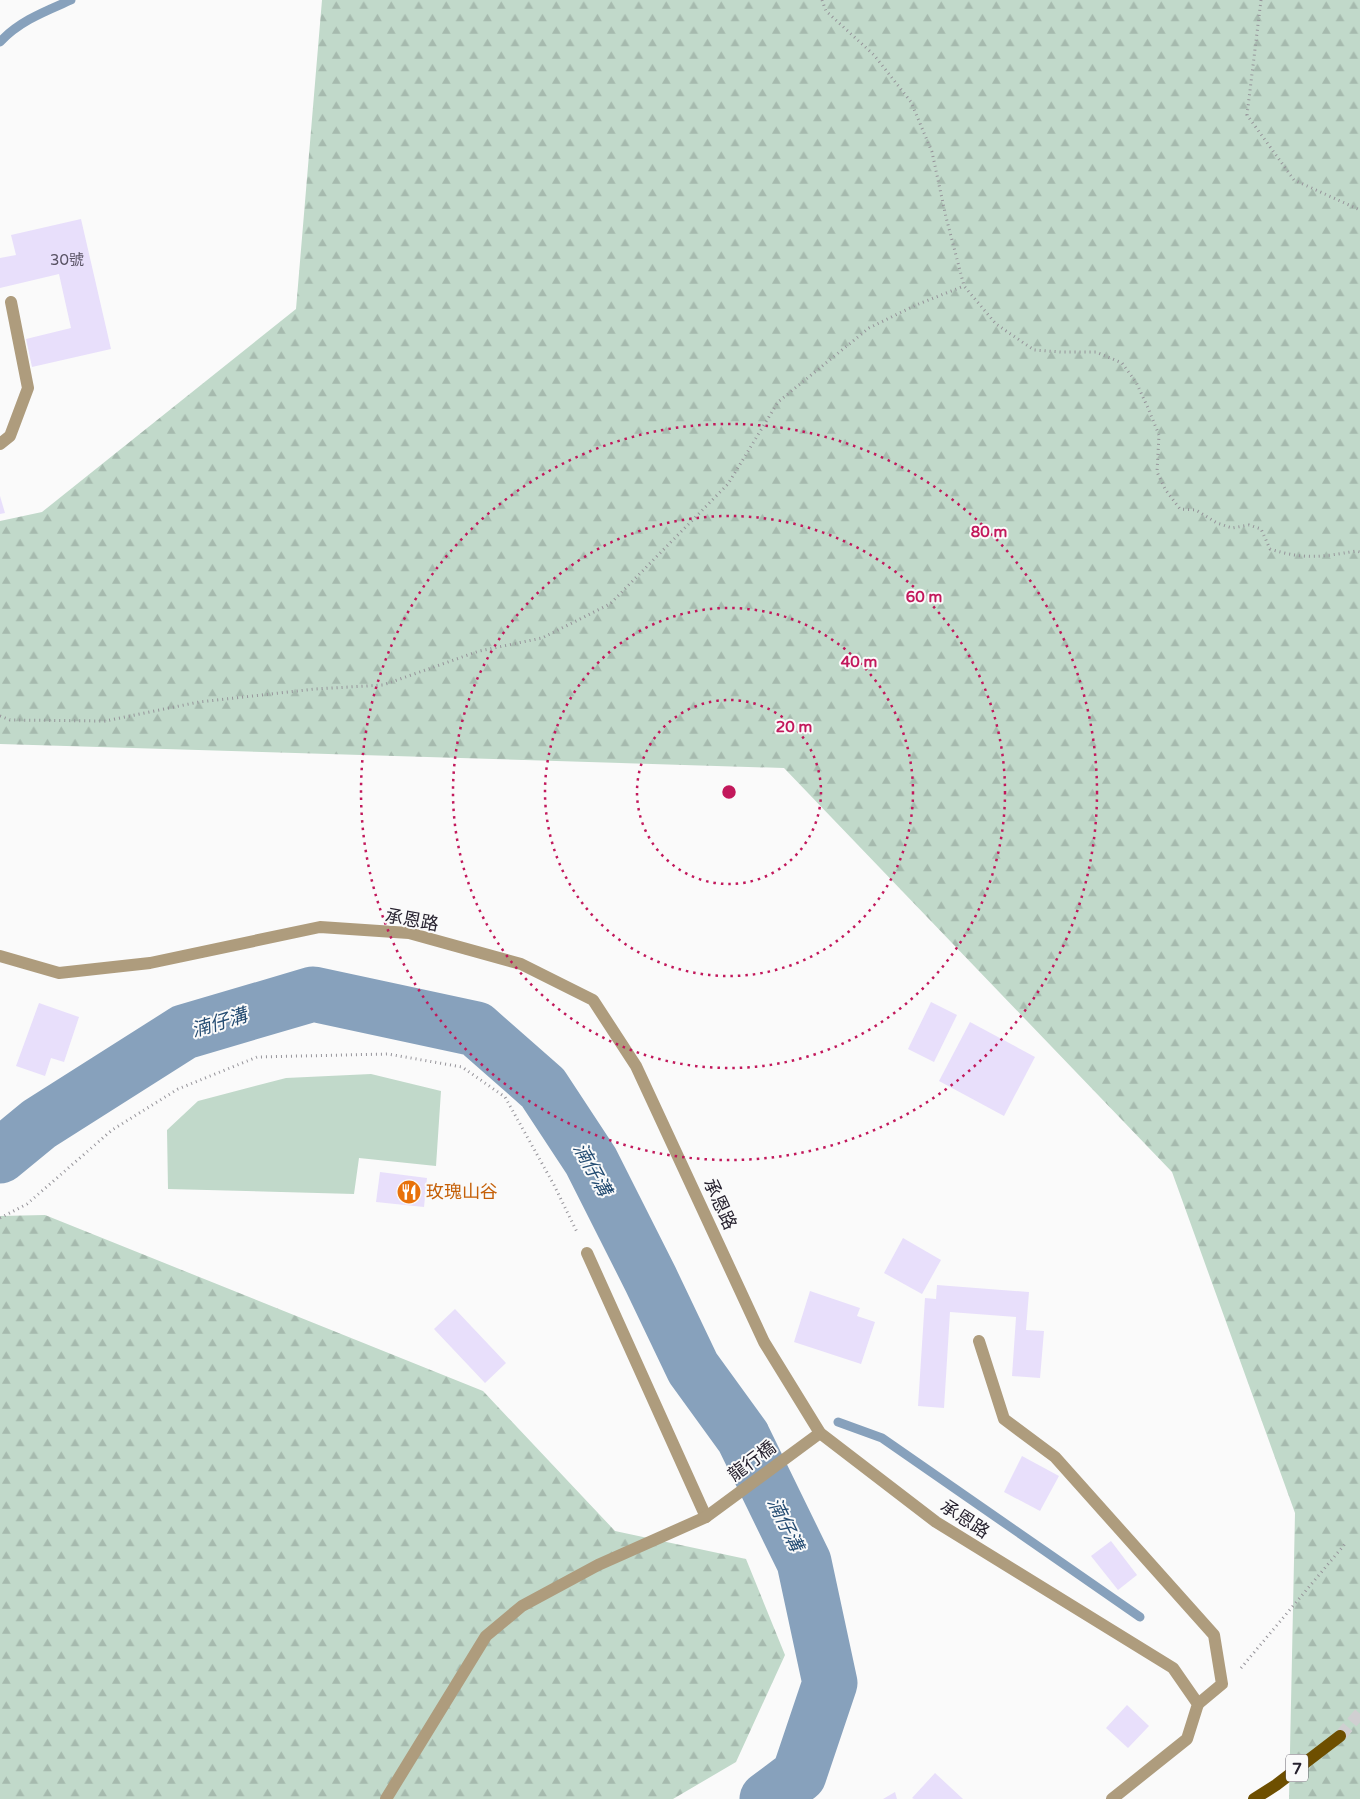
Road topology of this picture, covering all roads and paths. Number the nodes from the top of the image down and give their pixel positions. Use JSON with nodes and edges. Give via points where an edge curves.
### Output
{"nodes":[{"id":1,"x":822,"y":0,"type":"edge"},
{"id":2,"x":1261,"y":0,"type":"edge"},
{"id":3,"x":1360,"y":210,"type":"edge"},
{"id":4,"x":964,"y":286,"type":"junction"},
{"id":5,"x":11,"y":302,"type":"dead end"},
{"id":6,"x":0,"y":444,"type":"edge"},
{"id":7,"x":1360,"y":552,"type":"edge"},
{"id":8,"x":0,"y":716,"type":"edge"},
{"id":9,"x":0,"y":956,"type":"edge"},
{"id":10,"x":0,"y":1218,"type":"edge"},
{"id":11,"x":587,"y":1253,"type":"joint"},
{"id":12,"x":979,"y":1340,"type":"dead end"},
{"id":13,"x":820,"y":1433,"type":"junction"},
{"id":14,"x":706,"y":1517,"type":"junction"},
{"id":15,"x":1345,"y":1544,"type":"dead end"},
{"id":16,"x":1222,"y":1684,"type":"junction"},
{"id":17,"x":1198,"y":1704,"type":"junction"},
{"id":18,"x":1340,"y":1736,"type":"tunnel mouth"},
{"id":19,"x":386,"y":1799,"type":"edge"},
{"id":20,"x":1112,"y":1799,"type":"edge"},
{"id":21,"x":1254,"y":1799,"type":"edge"}],
"edges":[{"from":1,"to":4,"type":"path","via":[[826,11],[874,55],[910,102],[932,152]]},
{"from":2,"to":3,"type":"path","via":[[1247,115],[1294,180]]},
{"from":4,"to":7,"type":"path","via":[[996,324],[1034,350],[1096,352],[1122,363],[1136,382],[1152,417],[1158,434],[1157,472],[1180,509],[1196,510],[1232,528],[1249,525],[1261,529],[1270,549],[1291,556],[1317,557]]},
{"from":4,"to":8,"type":"path","via":[[869,328],[778,402],[728,484],[610,604],[542,638],[479,650],[382,685],[315,688],[199,702],[105,721],[10,720]]},
{"from":5,"to":6,"type":"street","via":[[28,388],[10,436]]},
{"from":9,"to":13,"type":"street","name":"承恩路","via":[[59,973],[150,963],[320,927],[409,933],[521,964],[593,1000],[636,1066],[764,1342]]},
{"from":10,"to":11,"type":"path","via":[[27,1204],[112,1130],[178,1089],[257,1057],[388,1054],[462,1067],[504,1097],[554,1185]]},
{"from":11,"to":14,"type":"street"},
{"from":12,"to":16,"type":"street","via":[[1004,1419],[1055,1456],[1214,1635]]},
{"from":13,"to":14,"type":"street","name":"龍行橋"},
{"from":13,"to":17,"type":"street","name":"承恩路","via":[[936,1522],[1173,1668]]},
{"from":14,"to":19,"type":"street","name":"龍行橋","via":[[598,1565],[531,1601],[486,1636]]},
{"from":15,"to":16,"type":"path","via":[[1236,1675]]},
{"from":16,"to":17,"type":"street"},
{"from":17,"to":20,"type":"street","via":[[1187,1739]]},
{"from":18,"to":21,"type":"main road","number":"7"}]}
